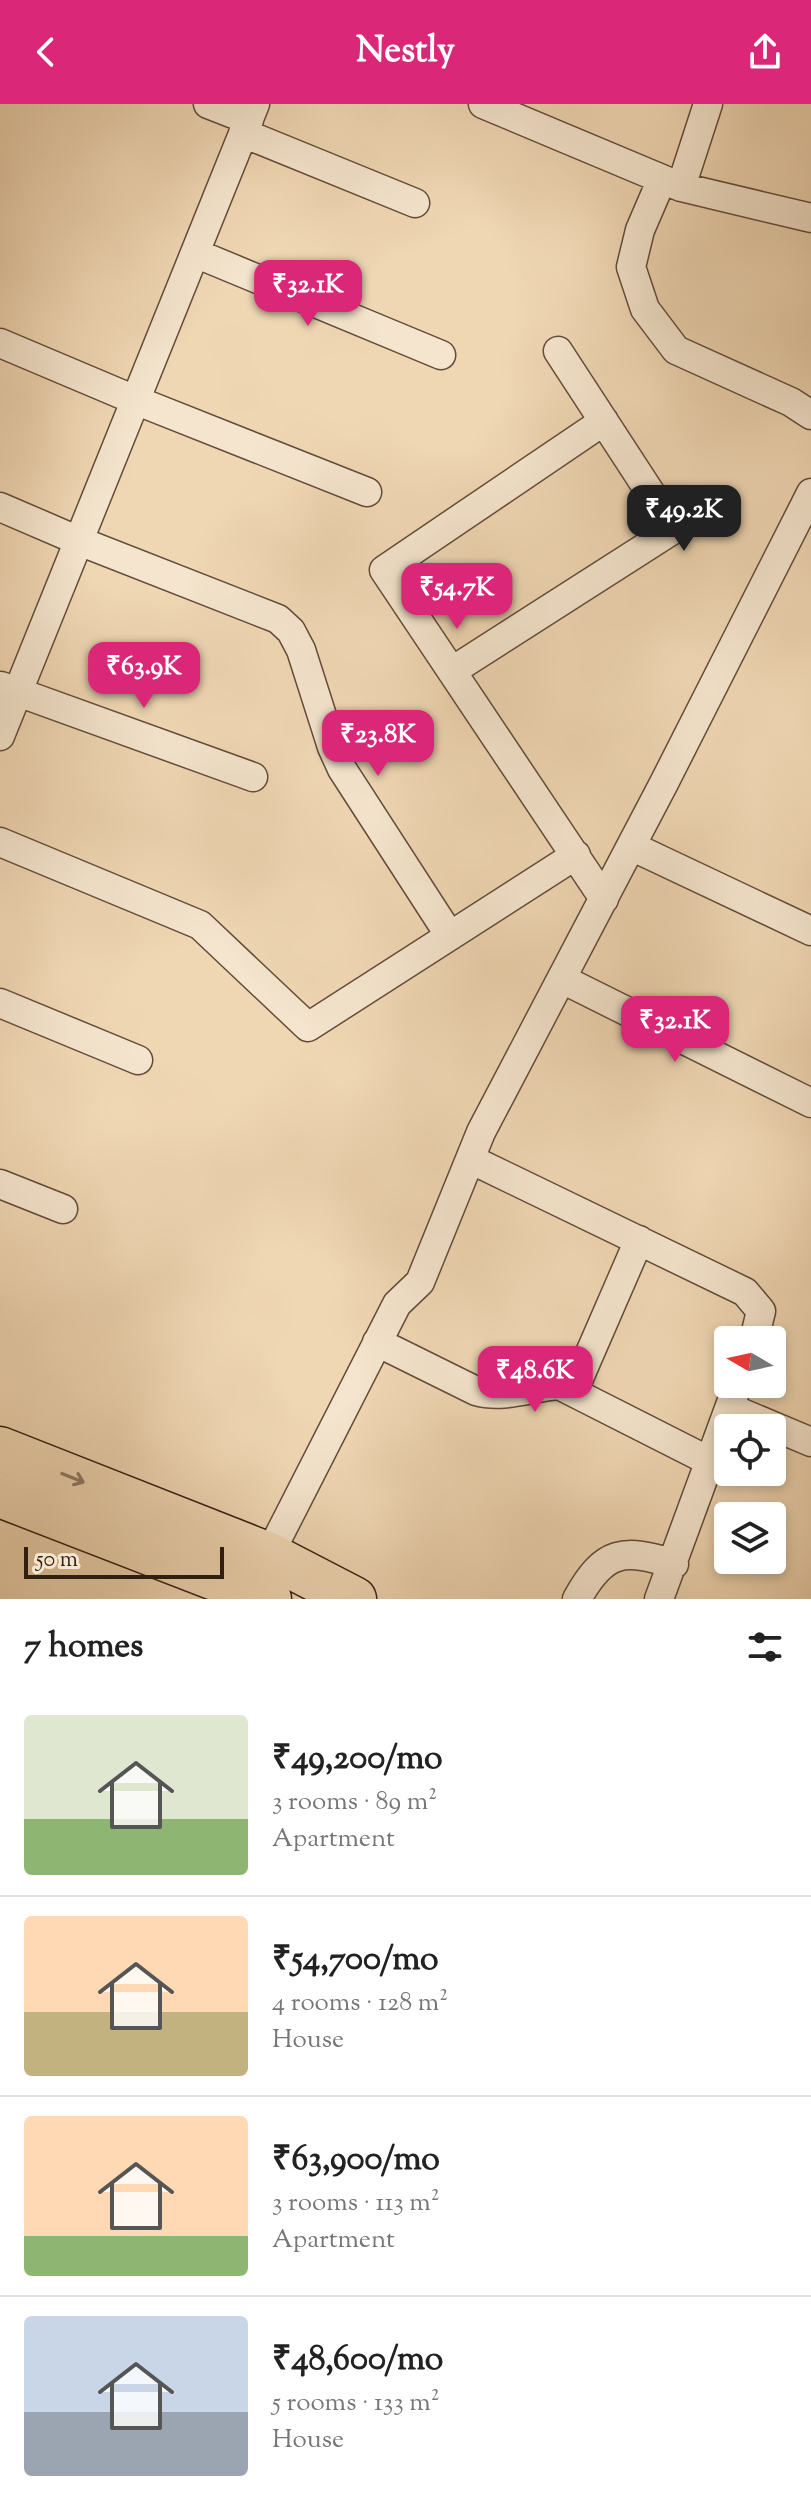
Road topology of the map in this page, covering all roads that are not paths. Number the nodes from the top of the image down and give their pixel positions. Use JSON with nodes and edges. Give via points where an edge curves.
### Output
{"nodes":[{"id":1,"x":208,"y":104,"type":"edge"},
{"id":2,"x":483,"y":104,"type":"edge"},
{"id":3,"x":708,"y":104,"type":"edge"},
{"id":4,"x":249,"y":119,"type":"edge"},
{"id":5,"x":672,"y":183,"type":"junction"},
{"id":6,"x":415,"y":203,"type":"dead end"},
{"id":7,"x":811,"y":218,"type":"edge"},
{"id":8,"x":195,"y":253,"type":"junction"},
{"id":9,"x":0,"y":343,"type":"edge"},
{"id":10,"x":558,"y":351,"type":"dead end"},
{"id":11,"x":441,"y":355,"type":"dead end"},
{"id":12,"x":135,"y":400,"type":"junction"},
{"id":13,"x":811,"y":415,"type":"edge"},
{"id":14,"x":604,"y":421,"type":"junction"},
{"id":15,"x":367,"y":492,"type":"dead end"},
{"id":16,"x":811,"y":493,"type":"edge"},
{"id":17,"x":0,"y":507,"type":"edge"},
{"id":18,"x":79,"y":541,"type":"junction"},
{"id":19,"x":452,"y":671,"type":"junction"},
{"id":20,"x":9,"y":688,"type":"edge"},
{"id":21,"x":0,"y":736,"type":"edge"},
{"id":22,"x":253,"y":777,"type":"dead end"},
{"id":23,"x":0,"y":842,"type":"edge"},
{"id":24,"x":631,"y":846,"type":"junction"},
{"id":25,"x":576,"y":855,"type":"junction"},
{"id":26,"x":604,"y":899,"type":"junction"},
{"id":27,"x":808,"y":922,"type":"edge"},
{"id":28,"x":450,"y":936,"type":"junction"},
{"id":29,"x":562,"y":979,"type":"junction"},
{"id":30,"x":0,"y":1003,"type":"edge"},
{"id":31,"x":138,"y":1060,"type":"dead end"},
{"id":32,"x":811,"y":1103,"type":"edge"},
{"id":33,"x":470,"y":1159,"type":"junction"},
{"id":34,"x":0,"y":1184,"type":"edge"},
{"id":35,"x":63,"y":1209,"type":"dead end"},
{"id":36,"x":639,"y":1240,"type":"junction"},
{"id":37,"x":757,"y":1326,"type":"edge"},
{"id":38,"x":377,"y":1342,"type":"junction"},
{"id":39,"x":573,"y":1392,"type":"junction"},
{"id":40,"x":733,"y":1398,"type":"edge"},
{"id":41,"x":737,"y":1398,"type":"edge"},
{"id":42,"x":811,"y":1442,"type":"edge"},
{"id":43,"x":0,"y":1449,"type":"edge"},
{"id":44,"x":711,"y":1462,"type":"junction"},
{"id":45,"x":0,"y":1495,"type":"edge"},
{"id":46,"x":269,"y":1555,"type":"junction"},
{"id":47,"x":674,"y":1564,"type":"junction"},
{"id":48,"x":269,"y":1599,"type":"edge"},
{"id":49,"x":354,"y":1599,"type":"edge"},
{"id":50,"x":577,"y":1599,"type":"edge"},
{"id":51,"x":659,"y":1599,"type":"edge"}],
"edges":[{"from":1,"to":4,"type":"street"},
{"from":2,"to":5,"type":"street"},
{"from":3,"to":5,"type":"street"},
{"from":4,"to":6,"type":"street"},
{"from":4,"to":8,"type":"street"},
{"from":5,"to":7,"type":"street"},
{"from":5,"to":13,"type":"street","via":[[640,230],[631,267],[645,309],[676,350]]},
{"from":8,"to":11,"type":"street"},
{"from":8,"to":12,"type":"street"},
{"from":9,"to":12,"type":"street"},
{"from":10,"to":14,"type":"street"},
{"from":12,"to":15,"type":"street"},
{"from":12,"to":18,"type":"street"},
{"from":14,"to":19,"type":"street","via":[[384,570]]},
{"from":14,"to":19,"type":"street","via":[[674,529]]},
{"from":16,"to":24,"type":"street"},
{"from":17,"to":18,"type":"street"},
{"from":18,"to":20,"type":"street"},
{"from":18,"to":28,"type":"street","via":[[278,619],[291,631],[342,769]]},
{"from":19,"to":25,"type":"street"},
{"from":20,"to":21,"type":"street"},
{"from":20,"to":22,"type":"street"},
{"from":23,"to":28,"type":"street","via":[[200,925],[308,1027]]},
{"from":24,"to":26,"type":"street"},
{"from":24,"to":27,"type":"street"},
{"from":25,"to":26,"type":"street"},
{"from":25,"to":28,"type":"street"},
{"from":26,"to":29,"type":"street"},
{"from":29,"to":32,"type":"street"},
{"from":29,"to":33,"type":"street"},
{"from":30,"to":31,"type":"street"},
{"from":33,"to":36,"type":"street"},
{"from":33,"to":38,"type":"street","via":[[420,1282],[397,1304]]},
{"from":34,"to":35,"type":"street"},
{"from":36,"to":37,"type":"street","via":[[745,1292],[761,1311]]},
{"from":36,"to":39,"type":"street"},
{"from":38,"to":39,"type":"street","via":[[491,1395],[559,1385]]},
{"from":38,"to":46,"type":"street"},
{"from":39,"to":44,"type":"street"},
{"from":40,"to":44,"type":"street"},
{"from":41,"to":42,"type":"street"},
{"from":43,"to":46,"type":"highway","one_way":true},
{"from":44,"to":47,"type":"street"},
{"from":45,"to":48,"type":"highway"},
{"from":46,"to":49,"type":"highway"},
{"from":47,"to":50,"type":"street","via":[[638,1554],[616,1557],[603,1562]]},
{"from":47,"to":51,"type":"street"}]}
